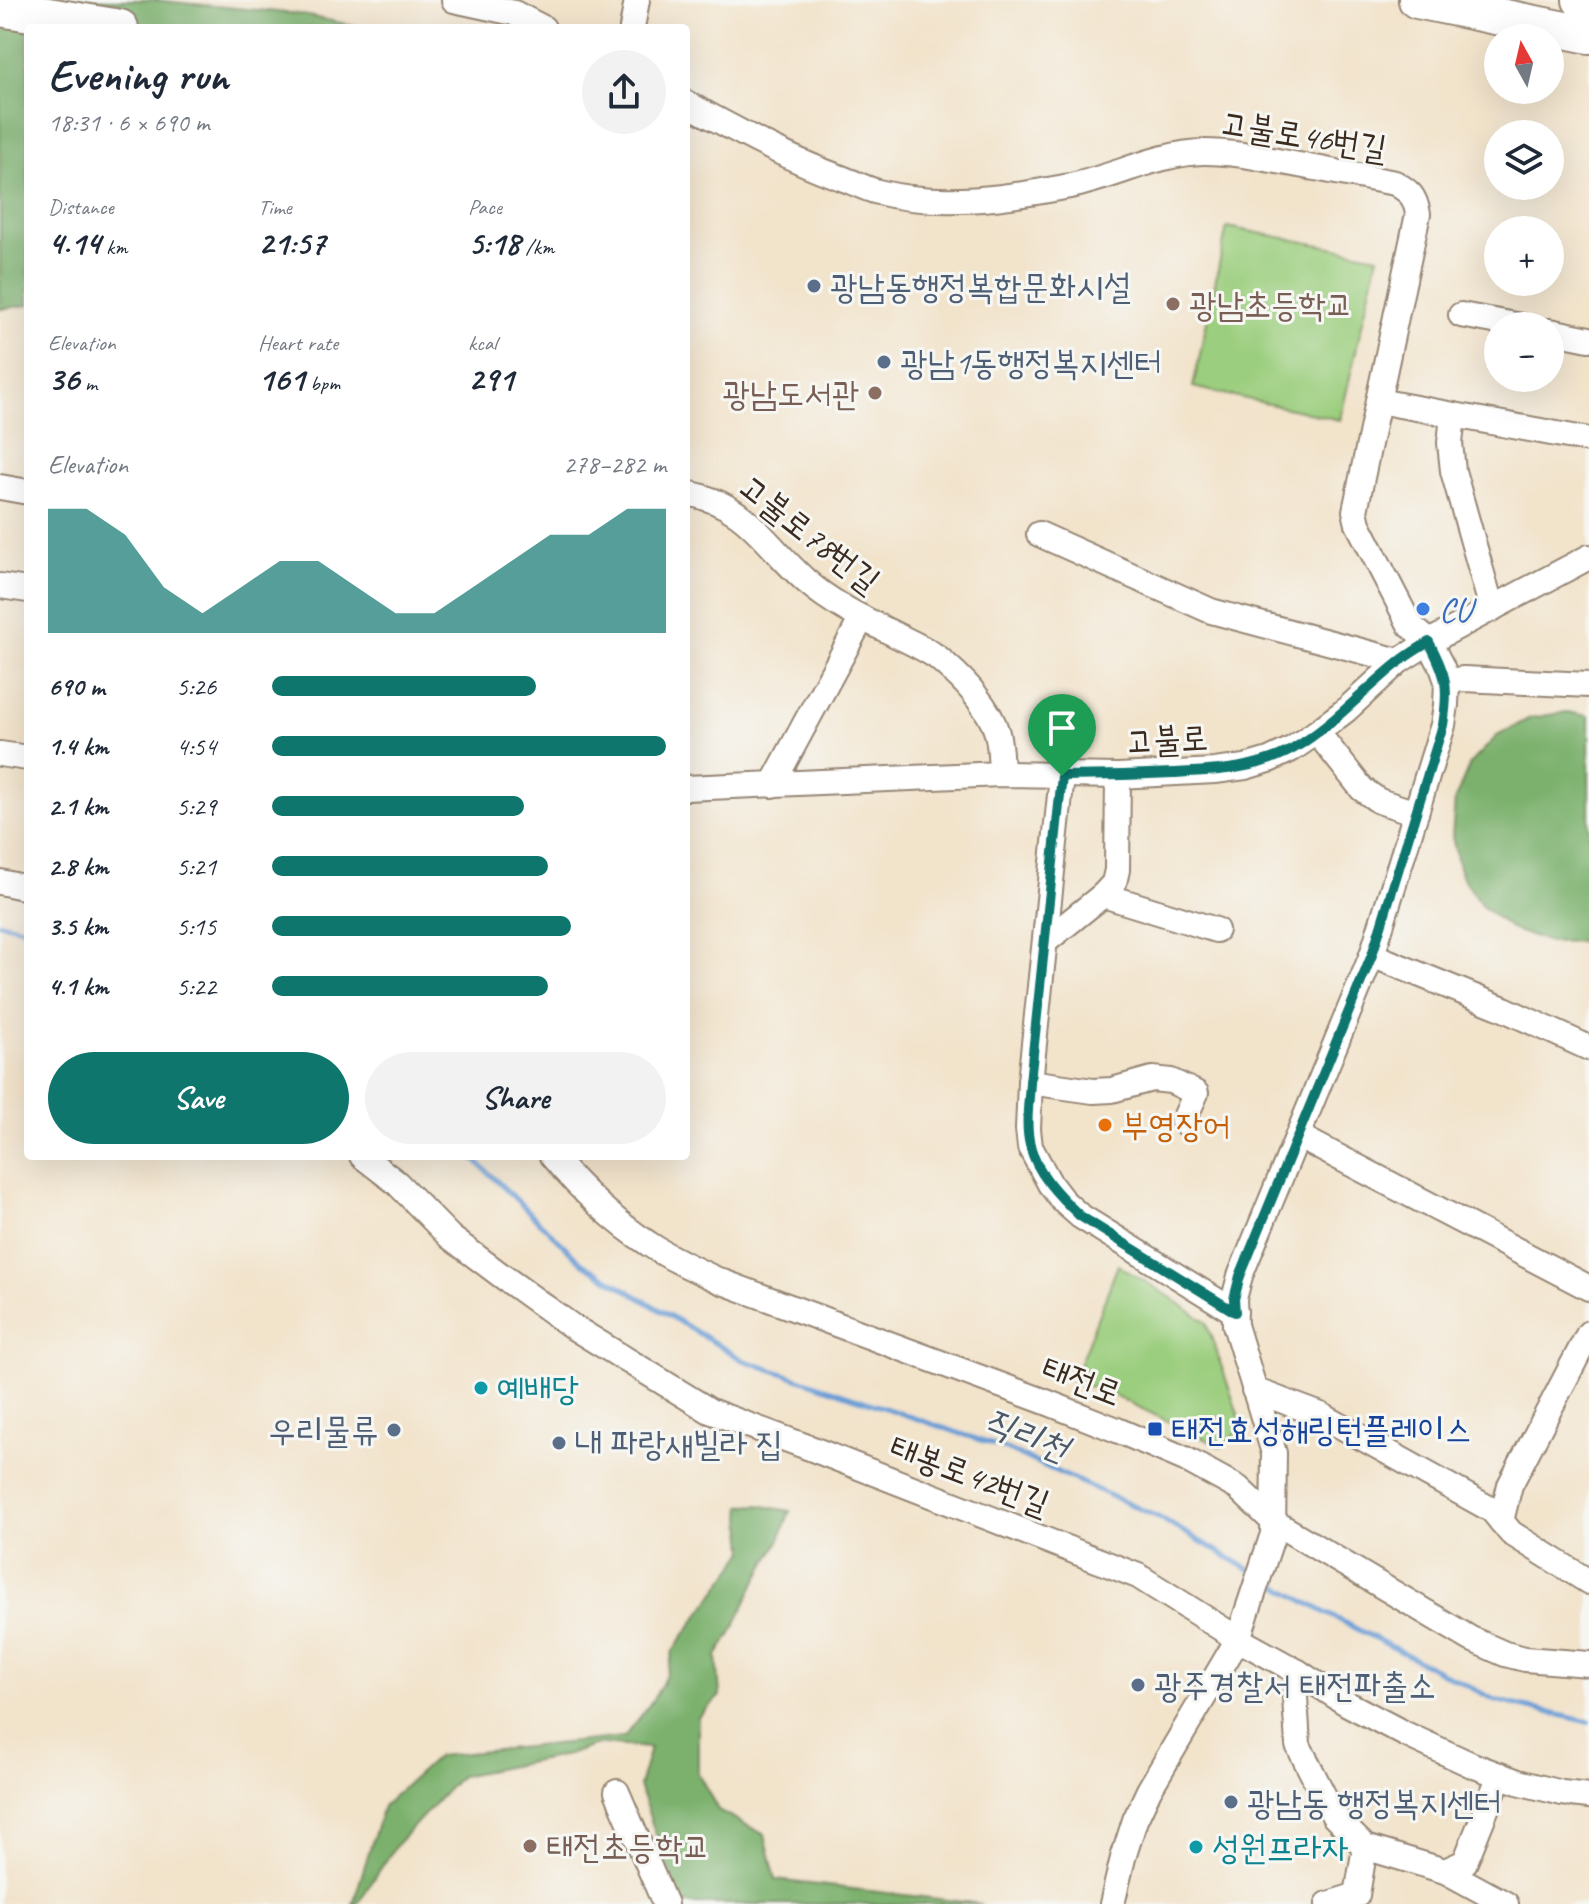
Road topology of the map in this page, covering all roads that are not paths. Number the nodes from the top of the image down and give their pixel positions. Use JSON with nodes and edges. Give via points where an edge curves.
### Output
{"nodes":[{"id":1,"x":454,"y":0,"type":"edge"},
{"id":2,"x":637,"y":0,"type":"edge"},
{"id":3,"x":1417,"y":0,"type":"edge"},
{"id":4,"x":1581,"y":0,"type":"edge"},
{"id":5,"x":1589,"y":2,"type":"edge"},
{"id":6,"x":0,"y":8,"type":"edge"},
{"id":7,"x":96,"y":24,"type":"edge"},
{"id":8,"x":535,"y":24,"type":"edge"},
{"id":9,"x":633,"y":24,"type":"edge"},
{"id":10,"x":1589,"y":35,"type":"edge"},
{"id":11,"x":690,"y":105,"type":"edge"},
{"id":12,"x":1461,"y":315,"type":"dead end"},
{"id":13,"x":1484,"y":319,"type":"edge"},
{"id":14,"x":1564,"y":334,"type":"edge"},
{"id":15,"x":1589,"y":339,"type":"edge"},
{"id":16,"x":1378,"y":401,"type":"junction"},
{"id":17,"x":1453,"y":416,"type":"junction"},
{"id":18,"x":1589,"y":440,"type":"edge"},
{"id":19,"x":0,"y":487,"type":"edge"},
{"id":20,"x":24,"y":491,"type":"edge"},
{"id":21,"x":690,"y":494,"type":"edge"},
{"id":22,"x":0,"y":507,"type":"edge"},
{"id":23,"x":1039,"y":534,"type":"dead end"},
{"id":24,"x":1589,"y":557,"type":"edge"},
{"id":25,"x":0,"y":586,"type":"edge"},
{"id":26,"x":24,"y":589,"type":"edge"},
{"id":27,"x":1492,"y":609,"type":"junction"},
{"id":28,"x":862,"y":618,"type":"junction"},
{"id":29,"x":1429,"y":642,"type":"junction"},
{"id":30,"x":1399,"y":661,"type":"junction"},
{"id":31,"x":1447,"y":681,"type":"junction"},
{"id":32,"x":1589,"y":685,"type":"edge"},
{"id":33,"x":1317,"y":732,"type":"junction"},
{"id":34,"x":0,"y":754,"type":"edge"},
{"id":35,"x":24,"y":757,"type":"edge"},
{"id":36,"x":1001,"y":774,"type":"junction"},
{"id":37,"x":1062,"y":776,"type":"junction"},
{"id":38,"x":1118,"y":776,"type":"junction"},
{"id":39,"x":772,"y":785,"type":"junction"},
{"id":40,"x":690,"y":788,"type":"edge"},
{"id":41,"x":1416,"y":813,"type":"junction"},
{"id":42,"x":0,"y":882,"type":"edge"},
{"id":43,"x":24,"y":887,"type":"edge"},
{"id":44,"x":1103,"y":895,"type":"junction"},
{"id":45,"x":1216,"y":930,"type":"dead end"},
{"id":46,"x":1046,"y":941,"type":"junction"},
{"id":47,"x":1372,"y":955,"type":"junction"},
{"id":48,"x":1589,"y":1048,"type":"edge"},
{"id":49,"x":1030,"y":1082,"type":"junction"},
{"id":50,"x":1183,"y":1122,"type":"dead end"},
{"id":51,"x":1298,"y":1136,"type":"junction"},
{"id":52,"x":367,"y":1160,"type":"edge"},
{"id":53,"x":556,"y":1160,"type":"edge"},
{"id":54,"x":1589,"y":1288,"type":"edge"},
{"id":55,"x":1235,"y":1312,"type":"junction"},
{"id":56,"x":1589,"y":1333,"type":"edge"},
{"id":57,"x":1254,"y":1390,"type":"junction"},
{"id":58,"x":1501,"y":1521,"type":"junction"},
{"id":59,"x":1274,"y":1528,"type":"junction"},
{"id":60,"x":1589,"y":1582,"type":"edge"},
{"id":61,"x":1242,"y":1628,"type":"junction"},
{"id":62,"x":1589,"y":1664,"type":"edge"},
{"id":63,"x":1298,"y":1672,"type":"junction"},
{"id":64,"x":1500,"y":1775,"type":"junction"},
{"id":65,"x":617,"y":1792,"type":"dead end"},
{"id":66,"x":1589,"y":1796,"type":"edge"},
{"id":67,"x":1365,"y":1847,"type":"junction"},
{"id":68,"x":1445,"y":1871,"type":"junction"},
{"id":69,"x":665,"y":1904,"type":"edge"},
{"id":70,"x":1112,"y":1904,"type":"edge"},
{"id":71,"x":1328,"y":1904,"type":"edge"},
{"id":72,"x":1506,"y":1904,"type":"edge"}],
"edges":[{"from":1,"to":8,"type":"street","via":[[514,13]]},
{"from":2,"to":9,"type":"street"},
{"from":3,"to":10,"type":"highway"},
{"from":4,"to":5,"type":"highway"},
{"from":6,"to":7,"type":"highway"},
{"from":11,"to":16,"type":"street","name":"고불로46번길","via":[[807,166],[906,197],[980,199],[1047,190],[1201,152],[1395,183],[1409,192],[1418,214]]},
{"from":12,"to":13,"type":"street"},
{"from":14,"to":15,"type":"street"},
{"from":16,"to":17,"type":"street"},
{"from":16,"to":29,"type":"street","name":"고불로46번길","via":[[1355,511],[1410,625]]},
{"from":17,"to":18,"type":"street"},
{"from":17,"to":27,"type":"street","via":[[1453,471]]},
{"from":19,"to":20,"type":"street"},
{"from":19,"to":22,"type":"street"},
{"from":21,"to":28,"type":"street","name":"고불로78번길","via":[[732,509],[805,580]]},
{"from":23,"to":30,"type":"street","via":[[1211,611]]},
{"from":24,"to":27,"type":"street","name":"고불로"},
{"from":25,"to":26,"type":"street"},
{"from":27,"to":29,"type":"street","name":"고불로"},
{"from":28,"to":36,"type":"street","name":"고불로78번길","via":[[937,657],[975,694],[1000,739]]},
{"from":28,"to":39,"type":"street"},
{"from":29,"to":30,"type":"street","name":"고불로"},
{"from":29,"to":31,"type":"street","name":"고불로46번길"},
{"from":30,"to":33,"type":"street","name":"고불로"},
{"from":31,"to":32,"type":"street"},
{"from":31,"to":41,"type":"street","via":[[1443,725]]},
{"from":33,"to":38,"type":"street","name":"고불로","via":[[1281,755],[1245,767]]},
{"from":33,"to":41,"type":"street","via":[[1362,789],[1379,801]]},
{"from":34,"to":35,"type":"street"},
{"from":36,"to":37,"type":"street","name":"고불로"},
{"from":36,"to":39,"type":"street","name":"고불로"},
{"from":37,"to":38,"type":"street","name":"고불로"},
{"from":37,"to":46,"type":"street"},
{"from":38,"to":44,"type":"street","via":[[1117,870]]},
{"from":39,"to":40,"type":"street","name":"고불로"},
{"from":41,"to":47,"type":"street"},
{"from":42,"to":43,"type":"street"},
{"from":44,"to":45,"type":"street"},
{"from":44,"to":46,"type":"street"},
{"from":46,"to":49,"type":"street"},
{"from":47,"to":48,"type":"street"},
{"from":47,"to":51,"type":"street"},
{"from":49,"to":50,"type":"street","via":[[1093,1091],[1152,1079],[1171,1081],[1196,1093]]},
{"from":49,"to":55,"type":"street","via":[[1030,1147],[1063,1201]]},
{"from":51,"to":54,"type":"street"},
{"from":51,"to":55,"type":"street","via":[[1240,1276]]},
{"from":52,"to":61,"type":"street","name":"태봉로42번길","via":[[450,1237],[492,1268],[573,1327],[710,1411],[1138,1576]]},
{"from":53,"to":59,"type":"street","name":"태전로","via":[[615,1218],[681,1263],[1171,1453],[1238,1488]]},
{"from":55,"to":57,"type":"street"},
{"from":56,"to":58,"type":"street","via":[[1510,1485]]},
{"from":57,"to":58,"type":"street","via":[[1321,1415],[1492,1510]]},
{"from":57,"to":59,"type":"street","via":[[1274,1453]]},
{"from":58,"to":60,"type":"street","via":[[1511,1533]]},
{"from":59,"to":61,"type":"street"},
{"from":59,"to":62,"type":"street","name":"태전로","via":[[1505,1654]]},
{"from":61,"to":63,"type":"street","name":"태봉로42번길"},
{"from":61,"to":70,"type":"street","via":[[1149,1790],[1135,1820]]},
{"from":63,"to":64,"type":"street","name":"태봉로42번길","via":[[1378,1721]]},
{"from":63,"to":67,"type":"street","via":[[1298,1745],[1334,1816]]},
{"from":64,"to":66,"type":"street","name":"태봉로42번길"},
{"from":64,"to":68,"type":"street","via":[[1465,1862]]},
{"from":65,"to":69,"type":"street"},
{"from":67,"to":68,"type":"street"},
{"from":67,"to":71,"type":"street","via":[[1357,1895]]},
{"from":68,"to":72,"type":"street"}]}
